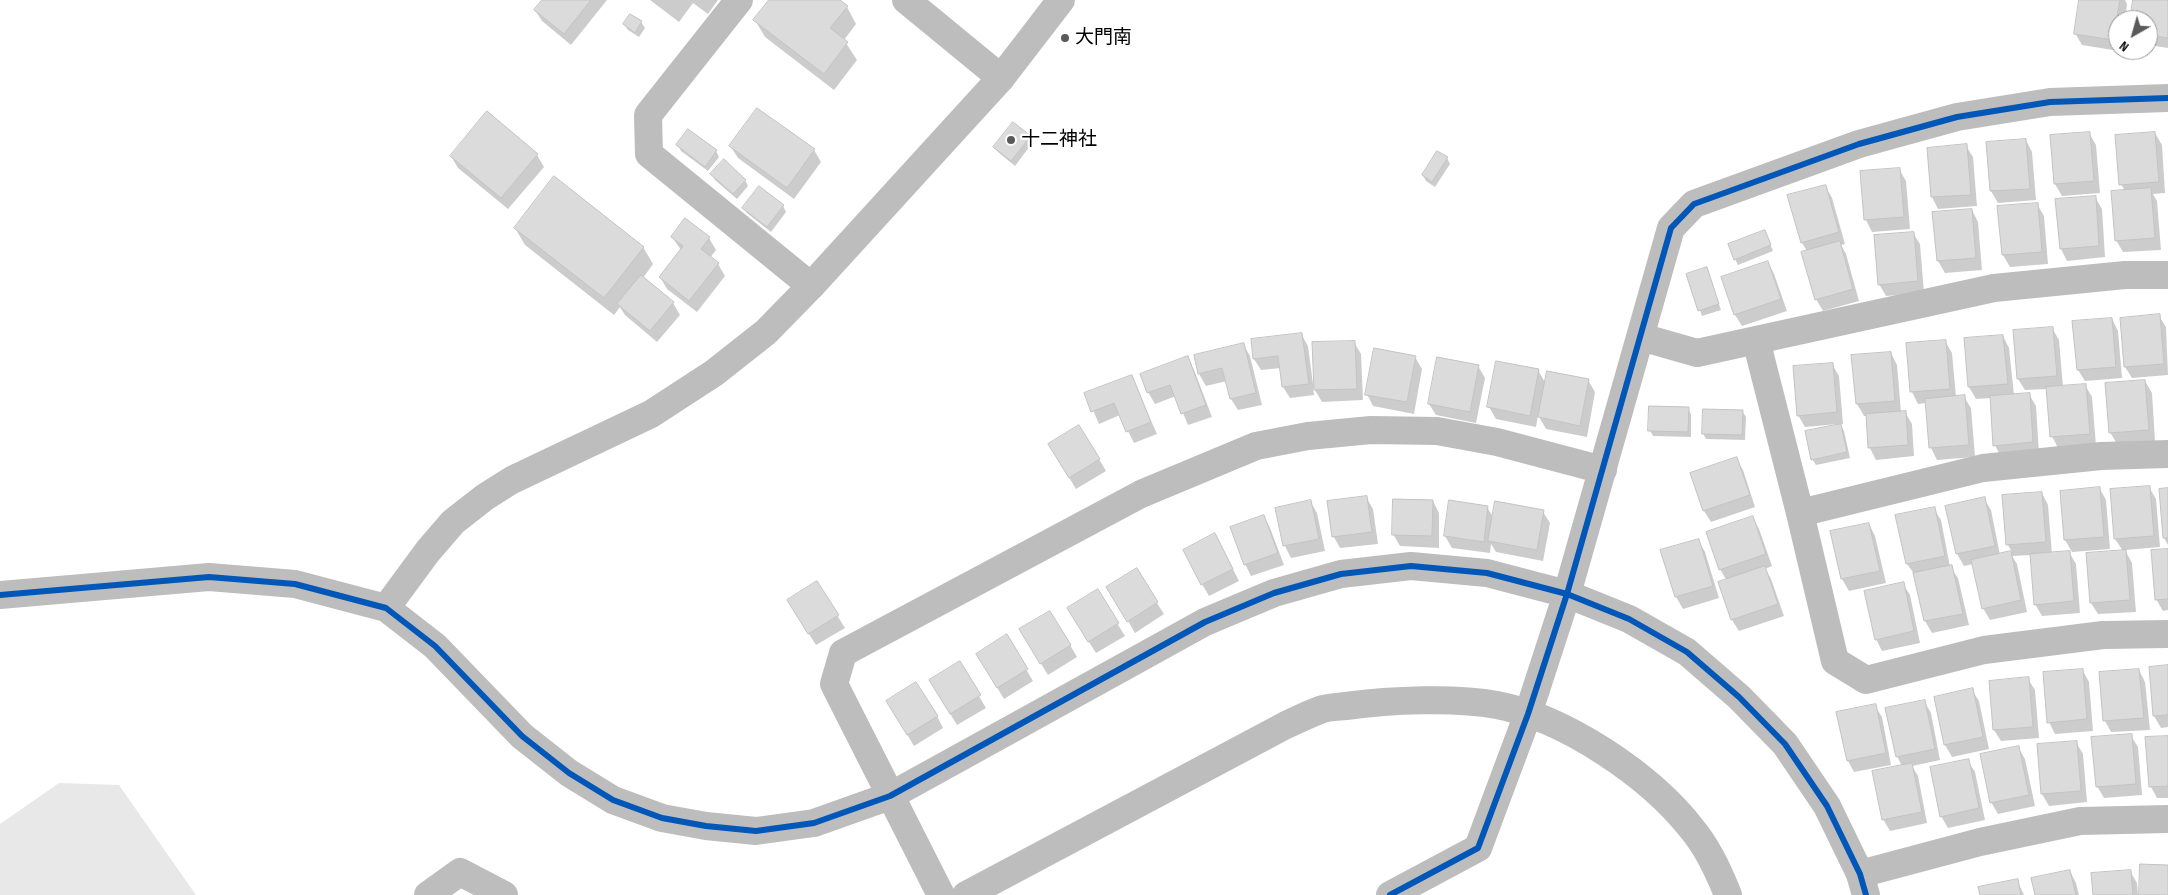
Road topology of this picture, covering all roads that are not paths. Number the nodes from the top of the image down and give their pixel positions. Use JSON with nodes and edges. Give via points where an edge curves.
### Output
{"nodes":[{"id":1,"x":740,"y":0,"type":"edge"},
{"id":2,"x":906,"y":0,"type":"edge"},
{"id":3,"x":1061,"y":0,"type":"edge"},
{"id":4,"x":1000,"y":78,"type":"junction"},
{"id":5,"x":2168,"y":98,"type":"edge"},
{"id":6,"x":2168,"y":275,"type":"edge"},
{"id":7,"x":811,"y":286,"type":"junction"},
{"id":8,"x":1641,"y":337,"type":"junction"},
{"id":9,"x":1756,"y":340,"type":"junction"},
{"id":10,"x":2168,"y":454,"type":"edge"},
{"id":11,"x":1603,"y":470,"type":"junction"},
{"id":12,"x":1800,"y":513,"type":"junction"},
{"id":13,"x":1567,"y":594,"type":"junction"},
{"id":14,"x":0,"y":595,"type":"edge"},
{"id":15,"x":386,"y":608,"type":"junction"},
{"id":16,"x":2168,"y":634,"type":"edge"},
{"id":17,"x":1528,"y":714,"type":"junction"},
{"id":18,"x":890,"y":796,"type":"junction"},
{"id":19,"x":2168,"y":819,"type":"edge"},
{"id":20,"x":1863,"y":884,"type":"edge"},
{"id":21,"x":428,"y":895,"type":"edge"},
{"id":22,"x":504,"y":895,"type":"edge"},
{"id":23,"x":941,"y":895,"type":"edge"},
{"id":24,"x":966,"y":895,"type":"edge"},
{"id":25,"x":1390,"y":895,"type":"edge"},
{"id":26,"x":1728,"y":895,"type":"edge"}],
"edges":[{"from":1,"to":7,"type":"street","via":[[648,115],[649,154]]},
{"from":2,"to":4,"type":"street"},
{"from":3,"to":4,"type":"street"},
{"from":4,"to":7,"type":"street"},
{"from":5,"to":8,"type":"street","via":[[2050,102],[1957,117],[1859,144],[1694,204],[1670,228]]},
{"from":6,"to":9,"type":"street","via":[[2125,275],[1994,288]]},
{"from":7,"to":15,"type":"street","via":[[766,332],[714,373],[651,414],[512,480],[485,497],[453,522]]},
{"from":8,"to":9,"type":"street","via":[[1697,353]]},
{"from":8,"to":11,"type":"street"},
{"from":9,"to":12,"type":"street"},
{"from":10,"to":12,"type":"street","via":[[2101,456],[1983,468]]},
{"from":11,"to":13,"type":"street"},
{"from":11,"to":18,"type":"street","via":[[1437,430],[1371,430],[1308,436],[1256,446],[1141,494],[843,653],[834,684]]},
{"from":12,"to":16,"type":"street","via":[[1835,661],[1866,680],[1984,650],[2103,635]]},
{"from":13,"to":17,"type":"street"},
{"from":13,"to":18,"type":"street","via":[[1487,573],[1411,566],[1341,574],[1274,593],[1205,622]]},
{"from":13,"to":20,"type":"street","via":[[1629,619],[1687,652],[1739,697],[1785,744],[1827,806]]},
{"from":14,"to":15,"type":"street","via":[[209,577],[295,584]]},
{"from":15,"to":18,"type":"street","via":[[435,646],[522,736],[569,773],[613,800],[662,818],[756,831],[814,823]]},
{"from":17,"to":24,"type":"street","via":[[1497,705],[1451,701],[1403,701],[1322,710],[1286,725]]},
{"from":17,"to":25,"type":"street","via":[[1478,848]]},
{"from":17,"to":26,"type":"street","via":[[1562,727],[1625,765],[1662,798],[1692,829],[1718,870]]},
{"from":18,"to":23,"type":"street"},
{"from":19,"to":20,"type":"street","via":[[2080,822],[1980,842]]},
{"from":21,"to":22,"type":"street","via":[[460,872]]}]}
